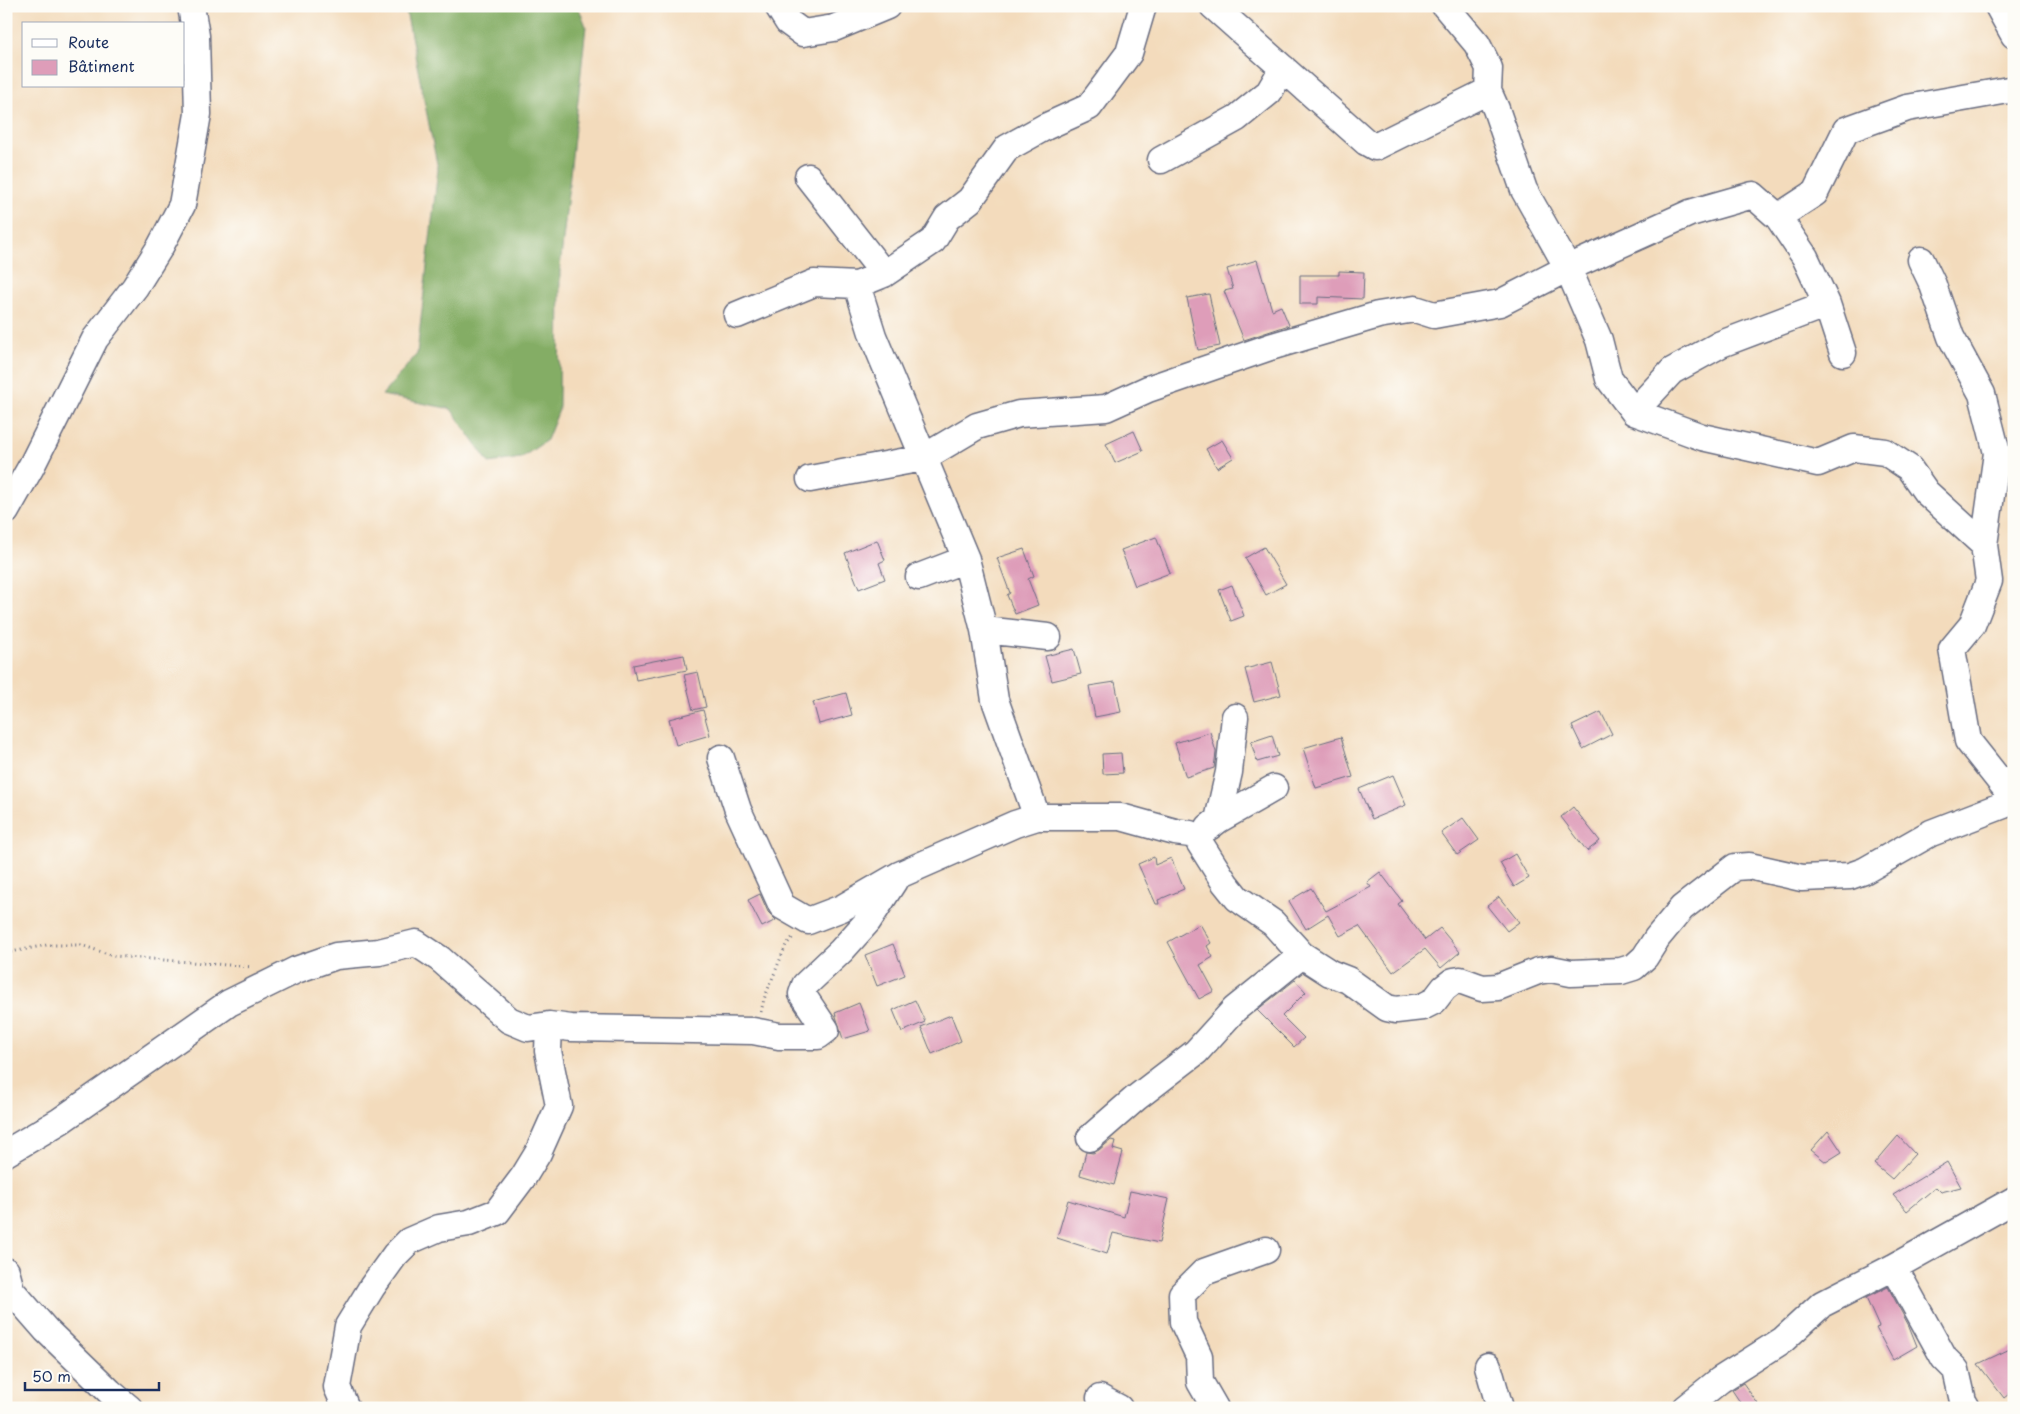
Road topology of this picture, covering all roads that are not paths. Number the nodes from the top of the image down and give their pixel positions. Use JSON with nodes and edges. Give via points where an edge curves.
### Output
{"nodes":[{"id":1,"x":191,"y":6,"type":"edge"},
{"id":2,"x":778,"y":6,"type":"edge"},
{"id":3,"x":887,"y":6,"type":"edge"},
{"id":4,"x":1143,"y":6,"type":"edge"},
{"id":5,"x":1213,"y":6,"type":"edge"},
{"id":6,"x":1445,"y":6,"type":"edge"},
{"id":7,"x":1998,"y":6,"type":"edge"},
{"id":8,"x":2014,"y":36,"type":"edge"},
{"id":9,"x":1283,"y":68,"type":"junction"},
{"id":10,"x":2014,"y":89,"type":"edge"},
{"id":11,"x":1488,"y":90,"type":"junction"},
{"id":12,"x":1160,"y":160,"type":"dead end"},
{"id":13,"x":808,"y":177,"type":"dead end"},
{"id":14,"x":1778,"y":217,"type":"junction"},
{"id":15,"x":1921,"y":260,"type":"dead end"},
{"id":16,"x":1568,"y":268,"type":"junction"},
{"id":17,"x":884,"y":274,"type":"junction"},
{"id":18,"x":857,"y":285,"type":"junction"},
{"id":19,"x":1827,"y":304,"type":"junction"},
{"id":20,"x":737,"y":316,"type":"dead end"},
{"id":21,"x":1843,"y":353,"type":"dead end"},
{"id":22,"x":1634,"y":412,"type":"junction"},
{"id":23,"x":923,"y":458,"type":"junction"},
{"id":24,"x":810,"y":479,"type":"dead end"},
{"id":25,"x":6,"y":511,"type":"edge"},
{"id":26,"x":1984,"y":546,"type":"junction"},
{"id":27,"x":966,"y":559,"type":"junction"},
{"id":28,"x":919,"y":577,"type":"dead end"},
{"id":29,"x":984,"y":630,"type":"junction"},
{"id":30,"x":1048,"y":637,"type":"dead end"},
{"id":31,"x":1234,"y":717,"type":"dead end"},
{"id":32,"x":721,"y":758,"type":"dead end"},
{"id":33,"x":1274,"y":788,"type":"dead end"},
{"id":34,"x":2014,"y":800,"type":"edge"},
{"id":35,"x":1037,"y":817,"type":"junction"},
{"id":36,"x":1218,"y":820,"type":"junction"},
{"id":37,"x":1203,"y":847,"type":"junction"},
{"id":38,"x":899,"y":875,"type":"junction"},
{"id":39,"x":1302,"y":955,"type":"junction"},
{"id":40,"x":549,"y":1025,"type":"junction"},
{"id":41,"x":1090,"y":1138,"type":"dead end"},
{"id":42,"x":6,"y":1153,"type":"edge"},
{"id":43,"x":2014,"y":1200,"type":"edge"},
{"id":44,"x":1266,"y":1250,"type":"dead end"},
{"id":45,"x":1894,"y":1267,"type":"junction"},
{"id":46,"x":6,"y":1271,"type":"edge"},
{"id":47,"x":1488,"y":1366,"type":"dead end"},
{"id":48,"x":129,"y":1408,"type":"edge"},
{"id":49,"x":346,"y":1408,"type":"edge"},
{"id":50,"x":1215,"y":1408,"type":"edge"},
{"id":51,"x":1500,"y":1408,"type":"edge"},
{"id":52,"x":1685,"y":1408,"type":"edge"},
{"id":53,"x":1967,"y":1408,"type":"edge"}],
"edges":[{"from":1,"to":25,"type":"street","via":[[196,36],[198,114],[182,205],[135,287],[94,339]]},
{"from":2,"to":3,"type":"street","via":[[788,22],[803,33],[834,28]]},
{"from":4,"to":17,"type":"street","via":[[1129,53],[1089,107],[1007,148],[970,200],[947,218],[933,241]]},
{"from":5,"to":9,"type":"street"},
{"from":6,"to":11,"type":"street","via":[[1477,44],[1489,68]]},
{"from":7,"to":8,"type":"street"},
{"from":9,"to":11,"type":"street","via":[[1375,147]]},
{"from":9,"to":12,"type":"street","via":[[1269,92],[1237,118]]},
{"from":10,"to":14,"type":"street","via":[[1907,108],[1846,130],[1815,193]]},
{"from":11,"to":16,"type":"street","via":[[1524,190]]},
{"from":13,"to":17,"type":"street"},
{"from":14,"to":16,"type":"street","via":[[1753,195],[1690,213]]},
{"from":14,"to":19,"type":"street","via":[[1805,258]]},
{"from":15,"to":26,"type":"street","via":[[1951,337],[1982,394],[1997,453]]},
{"from":16,"to":22,"type":"street","via":[[1599,340],[1609,379]]},
{"from":16,"to":23,"type":"street","via":[[1500,303],[1434,314],[1415,309],[1378,315],[1148,389],[1106,408],[1019,414],[977,426]]},
{"from":17,"to":18,"type":"street"},
{"from":18,"to":20,"type":"street","via":[[814,282]]},
{"from":18,"to":23,"type":"street","via":[[873,336]]},
{"from":19,"to":21,"type":"street"},
{"from":19,"to":22,"type":"street","via":[[1721,344],[1688,362],[1672,372]]},
{"from":22,"to":26,"type":"street","via":[[1702,437],[1818,463],[1854,448],[1885,452],[1909,468],[1926,492]]},
{"from":23,"to":24,"type":"street"},
{"from":23,"to":27,"type":"street"},
{"from":26,"to":34,"type":"street","via":[[1989,581],[1972,625],[1952,648],[1968,741]]},
{"from":27,"to":28,"type":"street"},
{"from":27,"to":29,"type":"street"},
{"from":29,"to":30,"type":"street"},
{"from":29,"to":35,"type":"street","via":[[995,700]]},
{"from":31,"to":36,"type":"street","via":[[1229,772]]},
{"from":32,"to":38,"type":"street","via":[[738,810],[782,906],[808,921],[842,908]]},
{"from":33,"to":36,"type":"street"},
{"from":34,"to":39,"type":"street","via":[[1931,833],[1850,876],[1802,878],[1748,866],[1735,868],[1682,908],[1645,957],[1634,967],[1622,971],[1571,973],[1538,970],[1498,987],[1482,988],[1460,980],[1453,981],[1434,1001],[1422,1007],[1396,1010],[1387,1008],[1348,980]]},
{"from":35,"to":37,"type":"street","via":[[1121,817],[1190,834]]},
{"from":35,"to":38,"type":"street"},
{"from":36,"to":37,"type":"street","via":[[1208,829]]},
{"from":37,"to":39,"type":"street","via":[[1237,898],[1273,923]]},
{"from":38,"to":40,"type":"street","via":[[868,920],[805,985],[802,994],[826,1030],[818,1036]]},
{"from":39,"to":41,"type":"street","via":[[1235,1009],[1196,1052]]},
{"from":40,"to":42,"type":"street","via":[[528,1028],[509,1020],[416,942],[379,952],[336,956],[296,970],[229,1003],[60,1121]]},
{"from":40,"to":49,"type":"street","via":[[548,1051],[559,1106],[538,1153],[497,1212],[469,1223],[439,1228],[409,1241],[395,1255],[348,1326],[337,1387]]},
{"from":43,"to":45,"type":"street"},
{"from":44,"to":50,"type":"street","via":[[1204,1272],[1182,1294],[1183,1322],[1199,1356],[1200,1382]]},
{"from":45,"to":52,"type":"street","via":[[1822,1304],[1783,1340],[1720,1380]]},
{"from":45,"to":53,"type":"street","via":[[1944,1358],[1956,1370]]},
{"from":46,"to":48,"type":"street","via":[[11,1290],[46,1330]]},
{"from":47,"to":51,"type":"street"}]}
